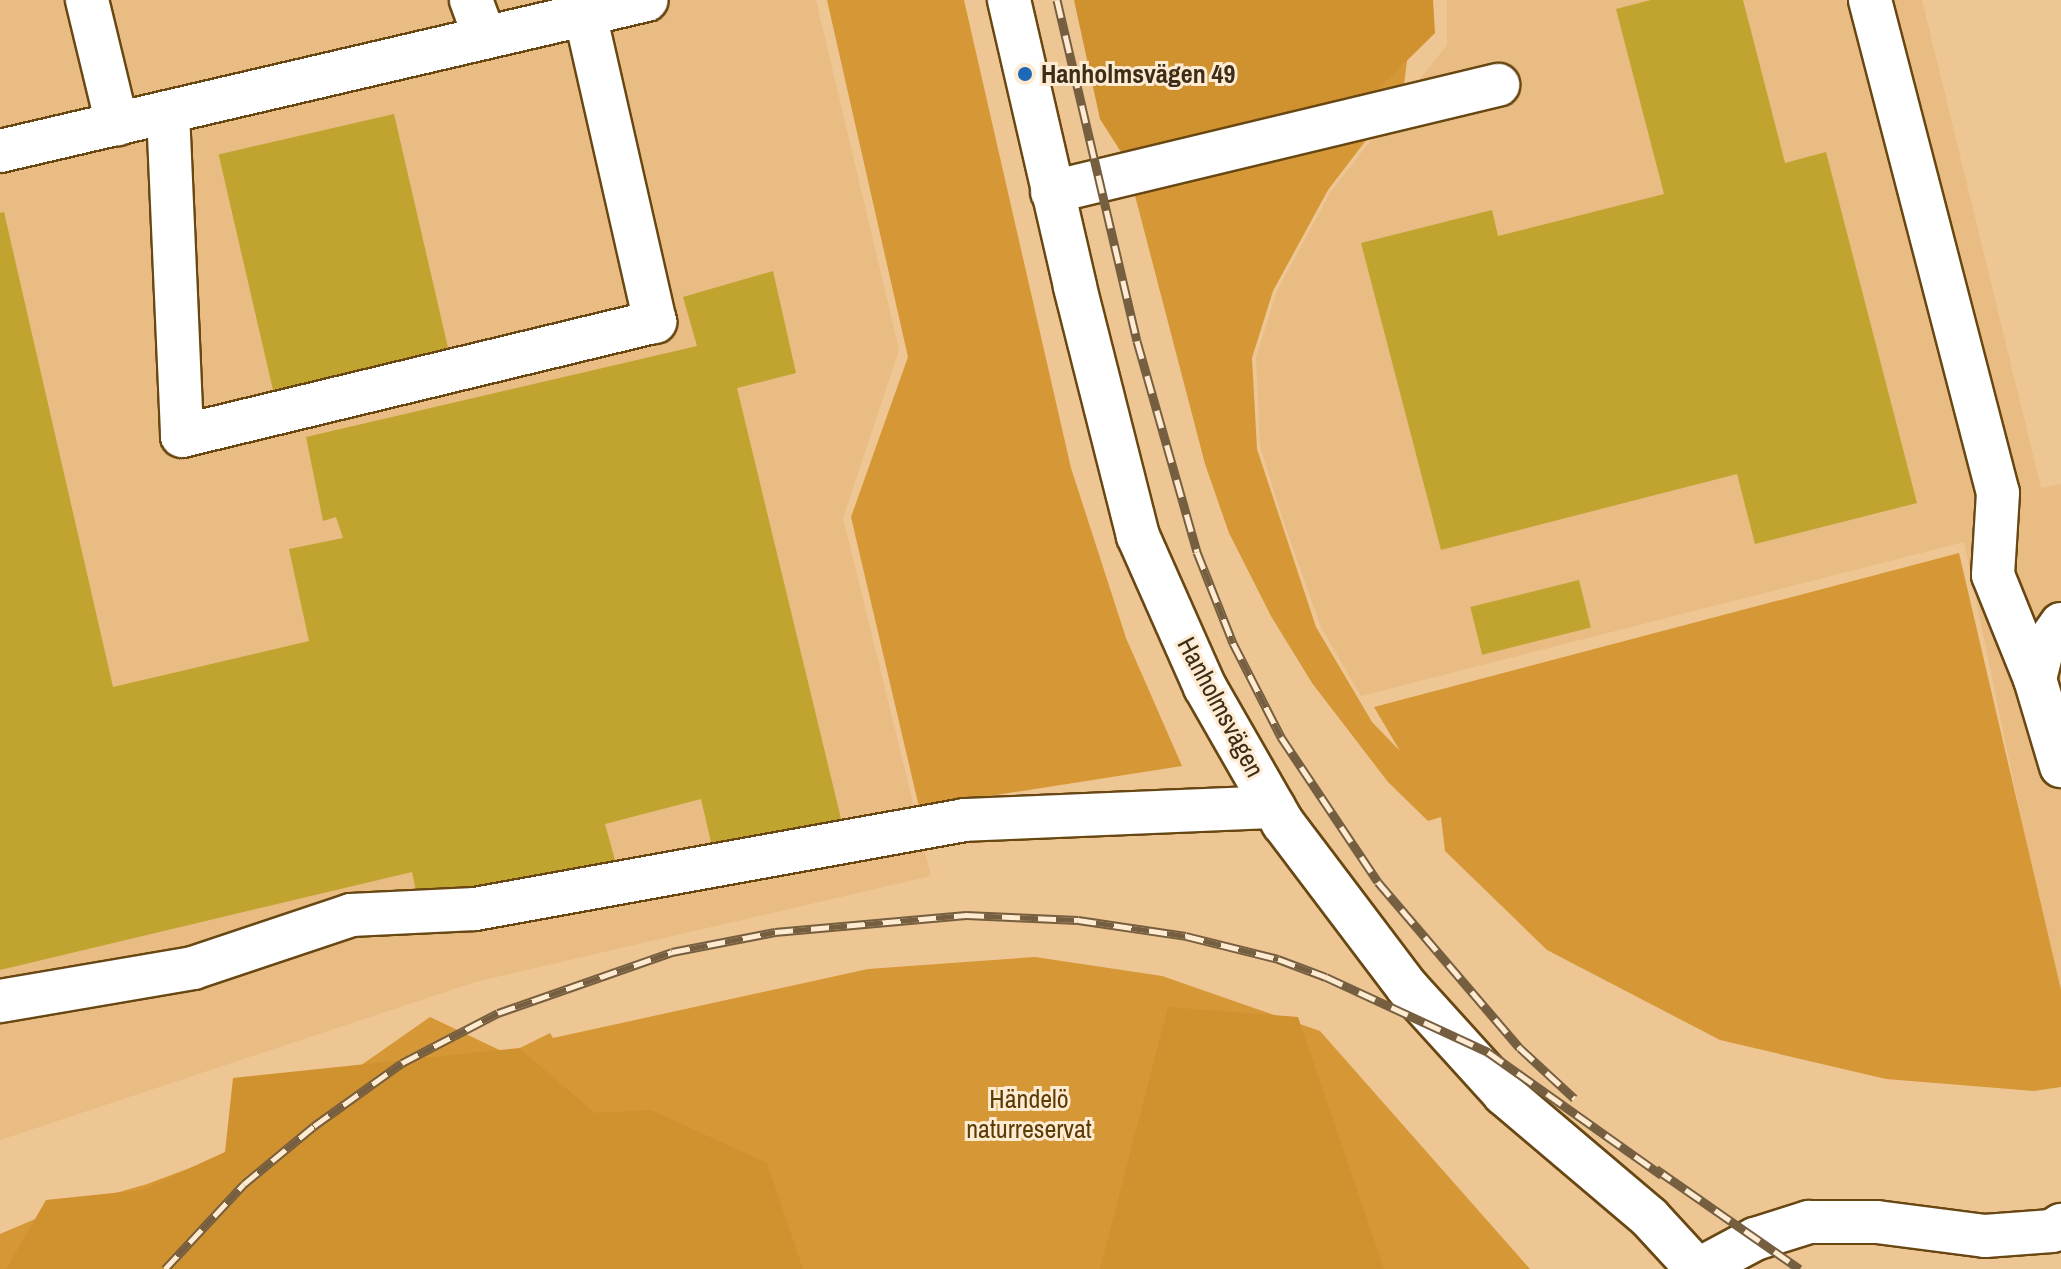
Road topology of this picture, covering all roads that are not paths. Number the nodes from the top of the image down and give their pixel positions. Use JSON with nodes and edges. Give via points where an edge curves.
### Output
{"nodes":[{"id":1,"x":87,"y":0,"type":"edge"},
{"id":2,"x":647,"y":0,"type":"edge"},
{"id":3,"x":1009,"y":0,"type":"edge"},
{"id":4,"x":1870,"y":0,"type":"edge"},
{"id":5,"x":585,"y":15,"type":"junction"},
{"id":6,"x":478,"y":19,"type":"edge"},
{"id":7,"x":1498,"y":85,"type":"dead end"},
{"id":8,"x":168,"y":112,"type":"junction"},
{"id":9,"x":117,"y":124,"type":"junction"},
{"id":10,"x":0,"y":151,"type":"edge"},
{"id":11,"x":1052,"y":192,"type":"junction"},
{"id":12,"x":2061,"y":624,"type":"edge"},
{"id":13,"x":2035,"y":679,"type":"junction"},
{"id":14,"x":2061,"y":765,"type":"edge"},
{"id":15,"x":1274,"y":807,"type":"junction"},
{"id":16,"x":0,"y":1001,"type":"edge"},
{"id":17,"x":2061,"y":1225,"type":"edge"},
{"id":18,"x":1698,"y":1269,"type":"edge"}],
"edges":[{"from":1,"to":9,"type":"street"},
{"from":2,"to":5,"type":"street"},
{"from":3,"to":11,"type":"street","name":"Hanholmsvägen"},
{"from":4,"to":13,"type":"street","via":[[1998,493],[1993,575]]},
{"from":5,"to":6,"type":"street"},
{"from":5,"to":8,"type":"street","via":[[655,322],[182,436]]},
{"from":6,"to":8,"type":"street"},
{"from":7,"to":11,"type":"street"},
{"from":8,"to":9,"type":"street"},
{"from":9,"to":10,"type":"street"},
{"from":11,"to":15,"type":"street","name":"Hanholmsvägen","via":[[1138,536],[1205,687]]},
{"from":12,"to":13,"type":"street","via":[[2042,651]]},
{"from":13,"to":14,"type":"street"},
{"from":15,"to":16,"type":"street","via":[[964,820],[475,909],[351,915],[193,968]]},
{"from":15,"to":18,"type":"street","name":"Hanholmsvägen","via":[[1408,988],[1504,1094],[1649,1217]]},
{"from":17,"to":18,"type":"street","via":[[2052,1231],[1985,1236],[1877,1222],[1809,1222],[1755,1239]]}]}
